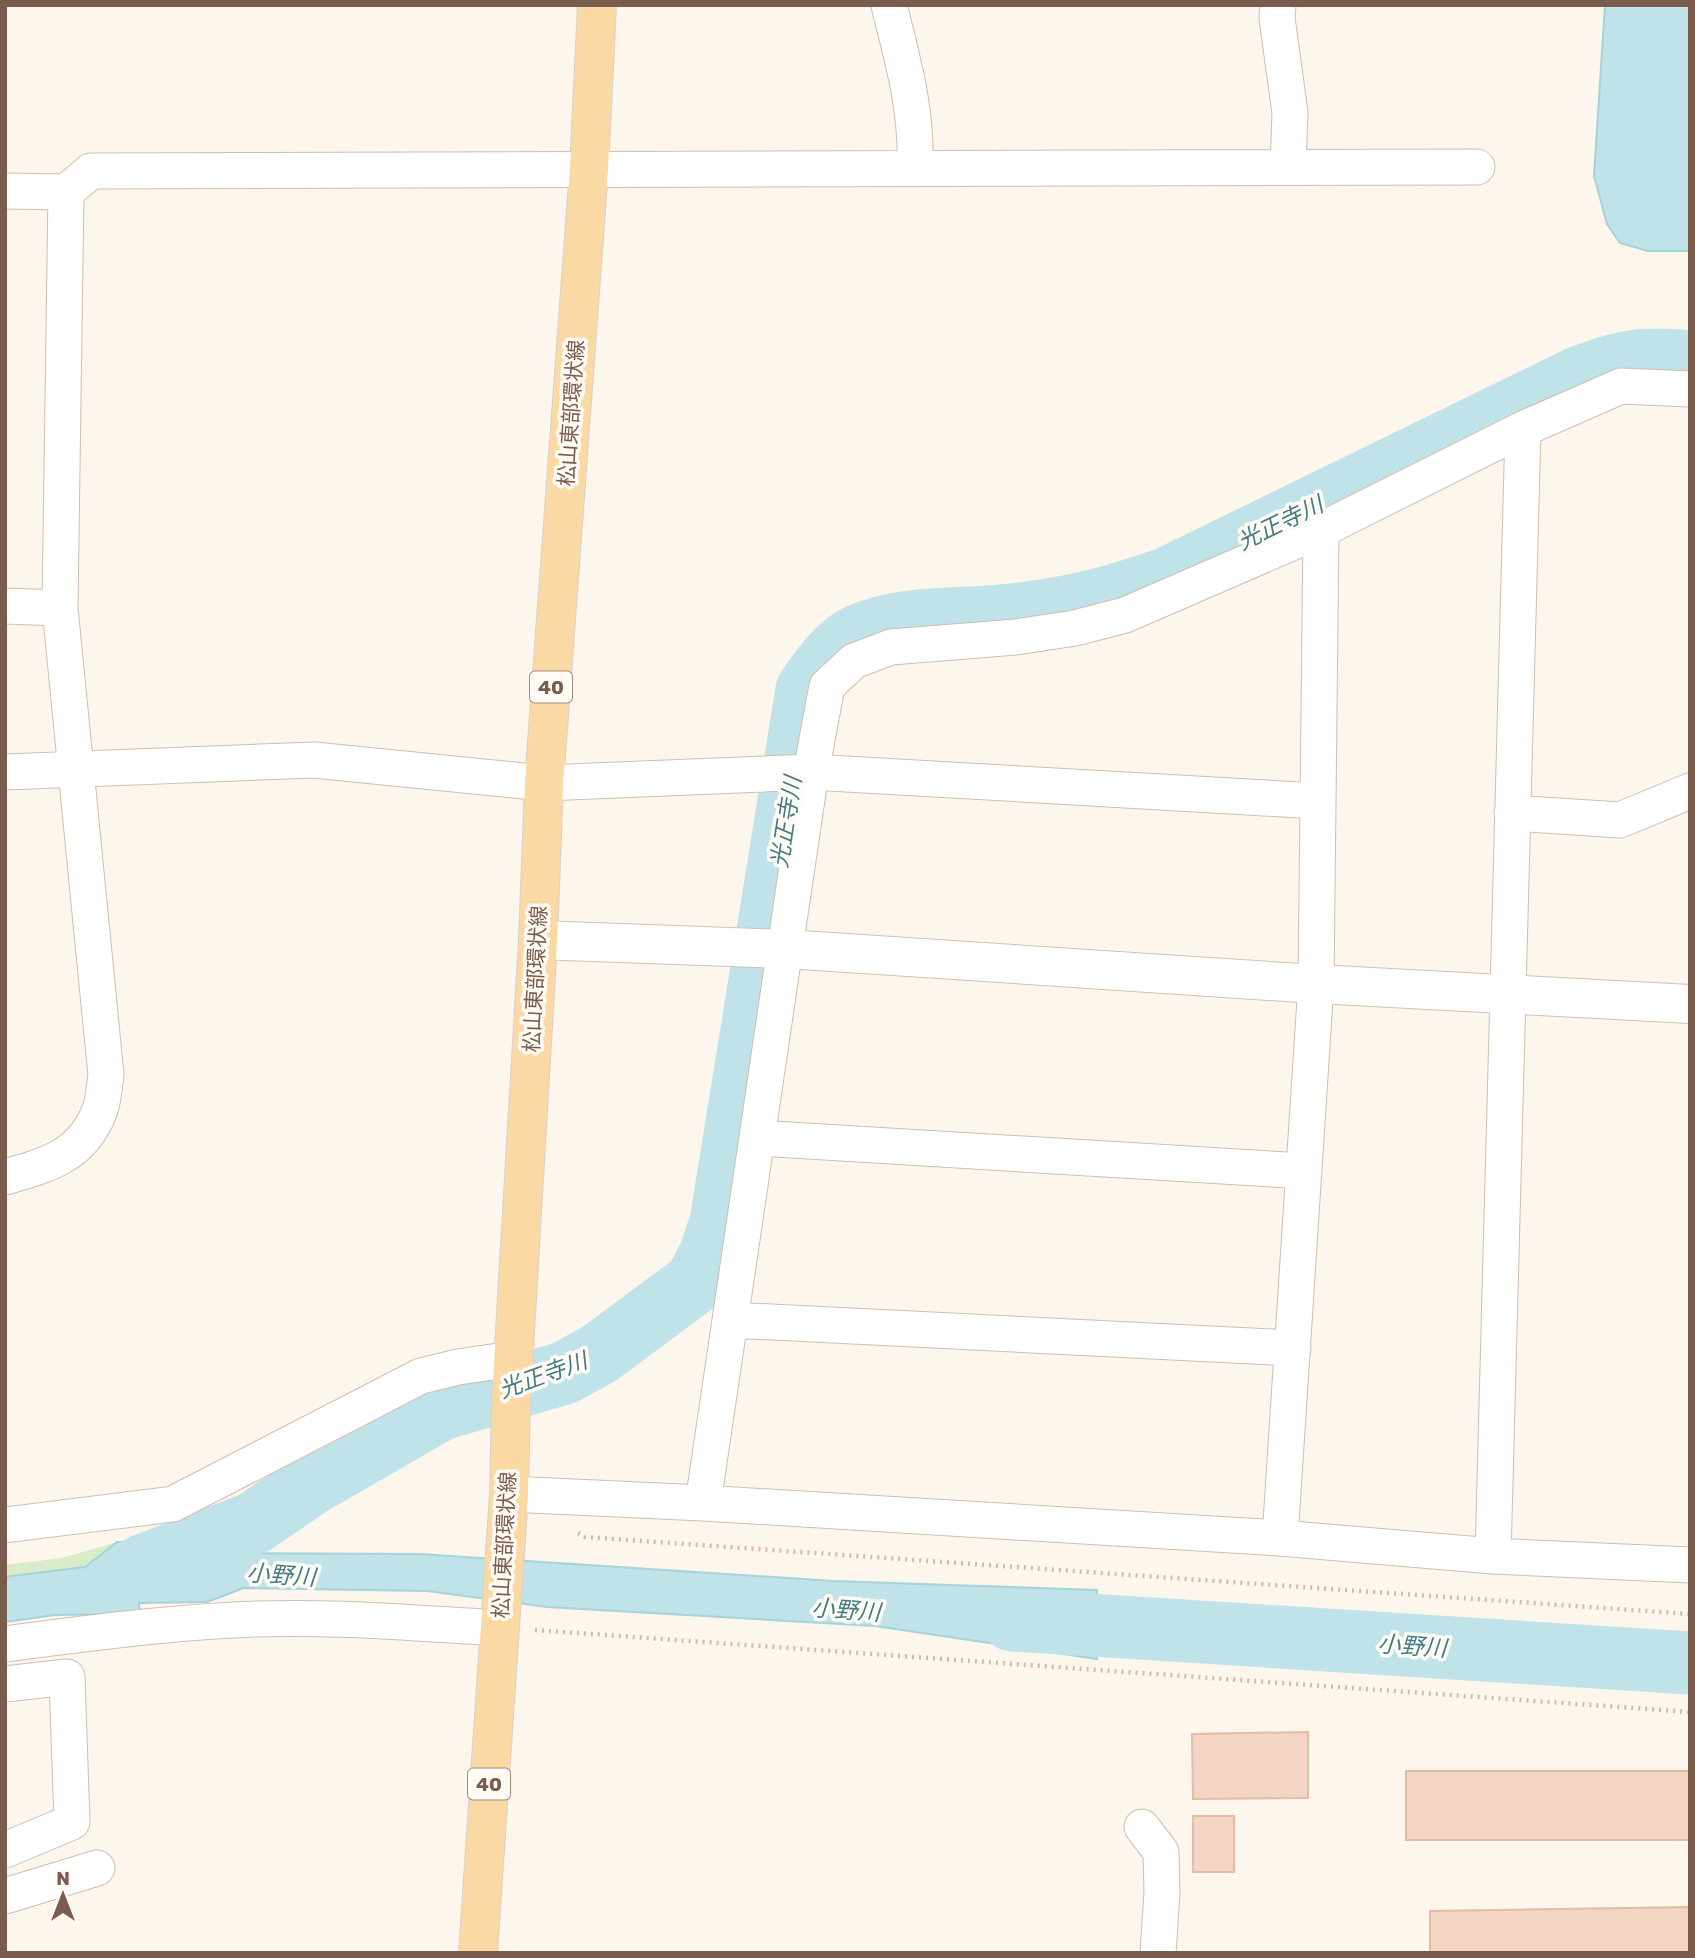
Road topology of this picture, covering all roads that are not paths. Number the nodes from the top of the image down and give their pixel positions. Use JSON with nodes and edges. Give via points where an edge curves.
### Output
{"nodes":[{"id":1,"x":597,"y":5,"type":"edge"},
{"id":2,"x":889,"y":5,"type":"edge"},
{"id":3,"x":1278,"y":5,"type":"edge"},
{"id":4,"x":1288,"y":167,"type":"junction"},
{"id":5,"x":1477,"y":167,"type":"dead end"},
{"id":6,"x":915,"y":168,"type":"junction"},
{"id":7,"x":589,"y":169,"type":"junction"},
{"id":8,"x":5,"y":191,"type":"edge"},
{"id":9,"x":66,"y":192,"type":"junction"},
{"id":10,"x":1690,"y":389,"type":"edge"},
{"id":11,"x":1523,"y":429,"type":"junction"},
{"id":12,"x":1321,"y":530,"type":"junction"},
{"id":13,"x":5,"y":606,"type":"edge"},
{"id":14,"x":60,"y":607,"type":"junction"},
{"id":15,"x":76,"y":768,"type":"junction"},
{"id":16,"x":5,"y":772,"type":"edge"},
{"id":17,"x":811,"y":772,"type":"junction"},
{"id":18,"x":544,"y":783,"type":"junction"},
{"id":19,"x":1690,"y":791,"type":"edge"},
{"id":20,"x":1318,"y":801,"type":"junction"},
{"id":21,"x":1512,"y":813,"type":"junction"},
{"id":22,"x":538,"y":940,"type":"junction"},
{"id":23,"x":786,"y":949,"type":"junction"},
{"id":24,"x":1316,"y":984,"type":"junction"},
{"id":25,"x":1507,"y":994,"type":"junction"},
{"id":26,"x":1690,"y":1004,"type":"edge"},
{"id":27,"x":757,"y":1138,"type":"junction"},
{"id":28,"x":1304,"y":1171,"type":"junction"},
{"id":29,"x":5,"y":1177,"type":"edge"},
{"id":30,"x":730,"y":1320,"type":"junction"},
{"id":31,"x":1293,"y":1349,"type":"junction"},
{"id":32,"x":512,"y":1376,"type":"junction"},
{"id":33,"x":702,"y":1503,"type":"junction"},
{"id":34,"x":508,"y":1509,"type":"junction"},
{"id":35,"x":5,"y":1525,"type":"edge"},
{"id":36,"x":1280,"y":1538,"type":"junction"},
{"id":37,"x":1493,"y":1556,"type":"junction"},
{"id":38,"x":1690,"y":1565,"type":"edge"},
{"id":39,"x":500,"y":1622,"type":"junction"},
{"id":40,"x":5,"y":1644,"type":"edge"},
{"id":41,"x":5,"y":1684,"type":"edge"},
{"id":42,"x":1142,"y":1827,"type":"dead end"},
{"id":43,"x":5,"y":1850,"type":"edge"},
{"id":44,"x":97,"y":1868,"type":"dead end"},
{"id":45,"x":5,"y":1896,"type":"edge"},
{"id":46,"x":478,"y":1953,"type":"edge"},
{"id":47,"x":1158,"y":1953,"type":"edge"}],
"edges":[{"from":1,"to":7,"type":"main road","name":"松山東部環状線","number":"40"},
{"from":2,"to":6,"type":"street","via":[[911,92]]},
{"from":3,"to":4,"type":"street","via":[[1290,113]]},
{"from":4,"to":5,"type":"street"},
{"from":4,"to":6,"type":"street"},
{"from":6,"to":7,"type":"street"},
{"from":7,"to":9,"type":"street","via":[[91,171]]},
{"from":7,"to":18,"type":"main road","name":"松山東部環状線","number":"40"},
{"from":8,"to":9,"type":"street"},
{"from":9,"to":14,"type":"street"},
{"from":10,"to":11,"type":"street","via":[[1621,386]]},
{"from":11,"to":12,"type":"street"},
{"from":11,"to":21,"type":"street"},
{"from":12,"to":17,"type":"street","via":[[1125,615],[1016,637],[891,647],[854,662],[827,686]]},
{"from":12,"to":20,"type":"street"},
{"from":13,"to":14,"type":"street"},
{"from":14,"to":15,"type":"street"},
{"from":15,"to":16,"type":"street"},
{"from":15,"to":18,"type":"street","via":[[314,760]]},
{"from":15,"to":29,"type":"street","via":[[106,1075],[100,1112],[80,1144],[50,1163]]},
{"from":17,"to":18,"type":"street"},
{"from":17,"to":20,"type":"street"},
{"from":17,"to":23,"type":"street"},
{"from":18,"to":22,"type":"main road","name":"松山東部環状線","number":"40"},
{"from":19,"to":21,"type":"street","via":[[1620,820]]},
{"from":20,"to":24,"type":"street"},
{"from":21,"to":25,"type":"street"},
{"from":22,"to":23,"type":"street"},
{"from":22,"to":32,"type":"main road","name":"松山東部環状線","number":"40"},
{"from":23,"to":24,"type":"street"},
{"from":23,"to":27,"type":"street"},
{"from":24,"to":25,"type":"street"},
{"from":24,"to":28,"type":"street"},
{"from":25,"to":26,"type":"street"},
{"from":25,"to":37,"type":"street"},
{"from":27,"to":28,"type":"street"},
{"from":27,"to":30,"type":"street"},
{"from":28,"to":31,"type":"street"},
{"from":30,"to":31,"type":"street"},
{"from":30,"to":33,"type":"street"},
{"from":31,"to":36,"type":"street"},
{"from":32,"to":34,"type":"main road","name":"松山東部環状線","number":"40"},
{"from":32,"to":35,"type":"street","via":[[458,1367],[421,1376],[173,1504]]},
{"from":33,"to":34,"type":"street"},
{"from":33,"to":36,"type":"street"},
{"from":34,"to":39,"type":"main road","name":"松山東部環状線","number":"40"},
{"from":36,"to":37,"type":"street"},
{"from":37,"to":38,"type":"street"},
{"from":39,"to":40,"type":"street","via":[[235,1620]]},
{"from":39,"to":46,"type":"main road","name":"松山東部環状線","number":"40"},
{"from":41,"to":43,"type":"street","via":[[67,1677],[72,1822]]},
{"from":42,"to":47,"type":"street","via":[[1161,1852]]},
{"from":44,"to":45,"type":"street"}]}
